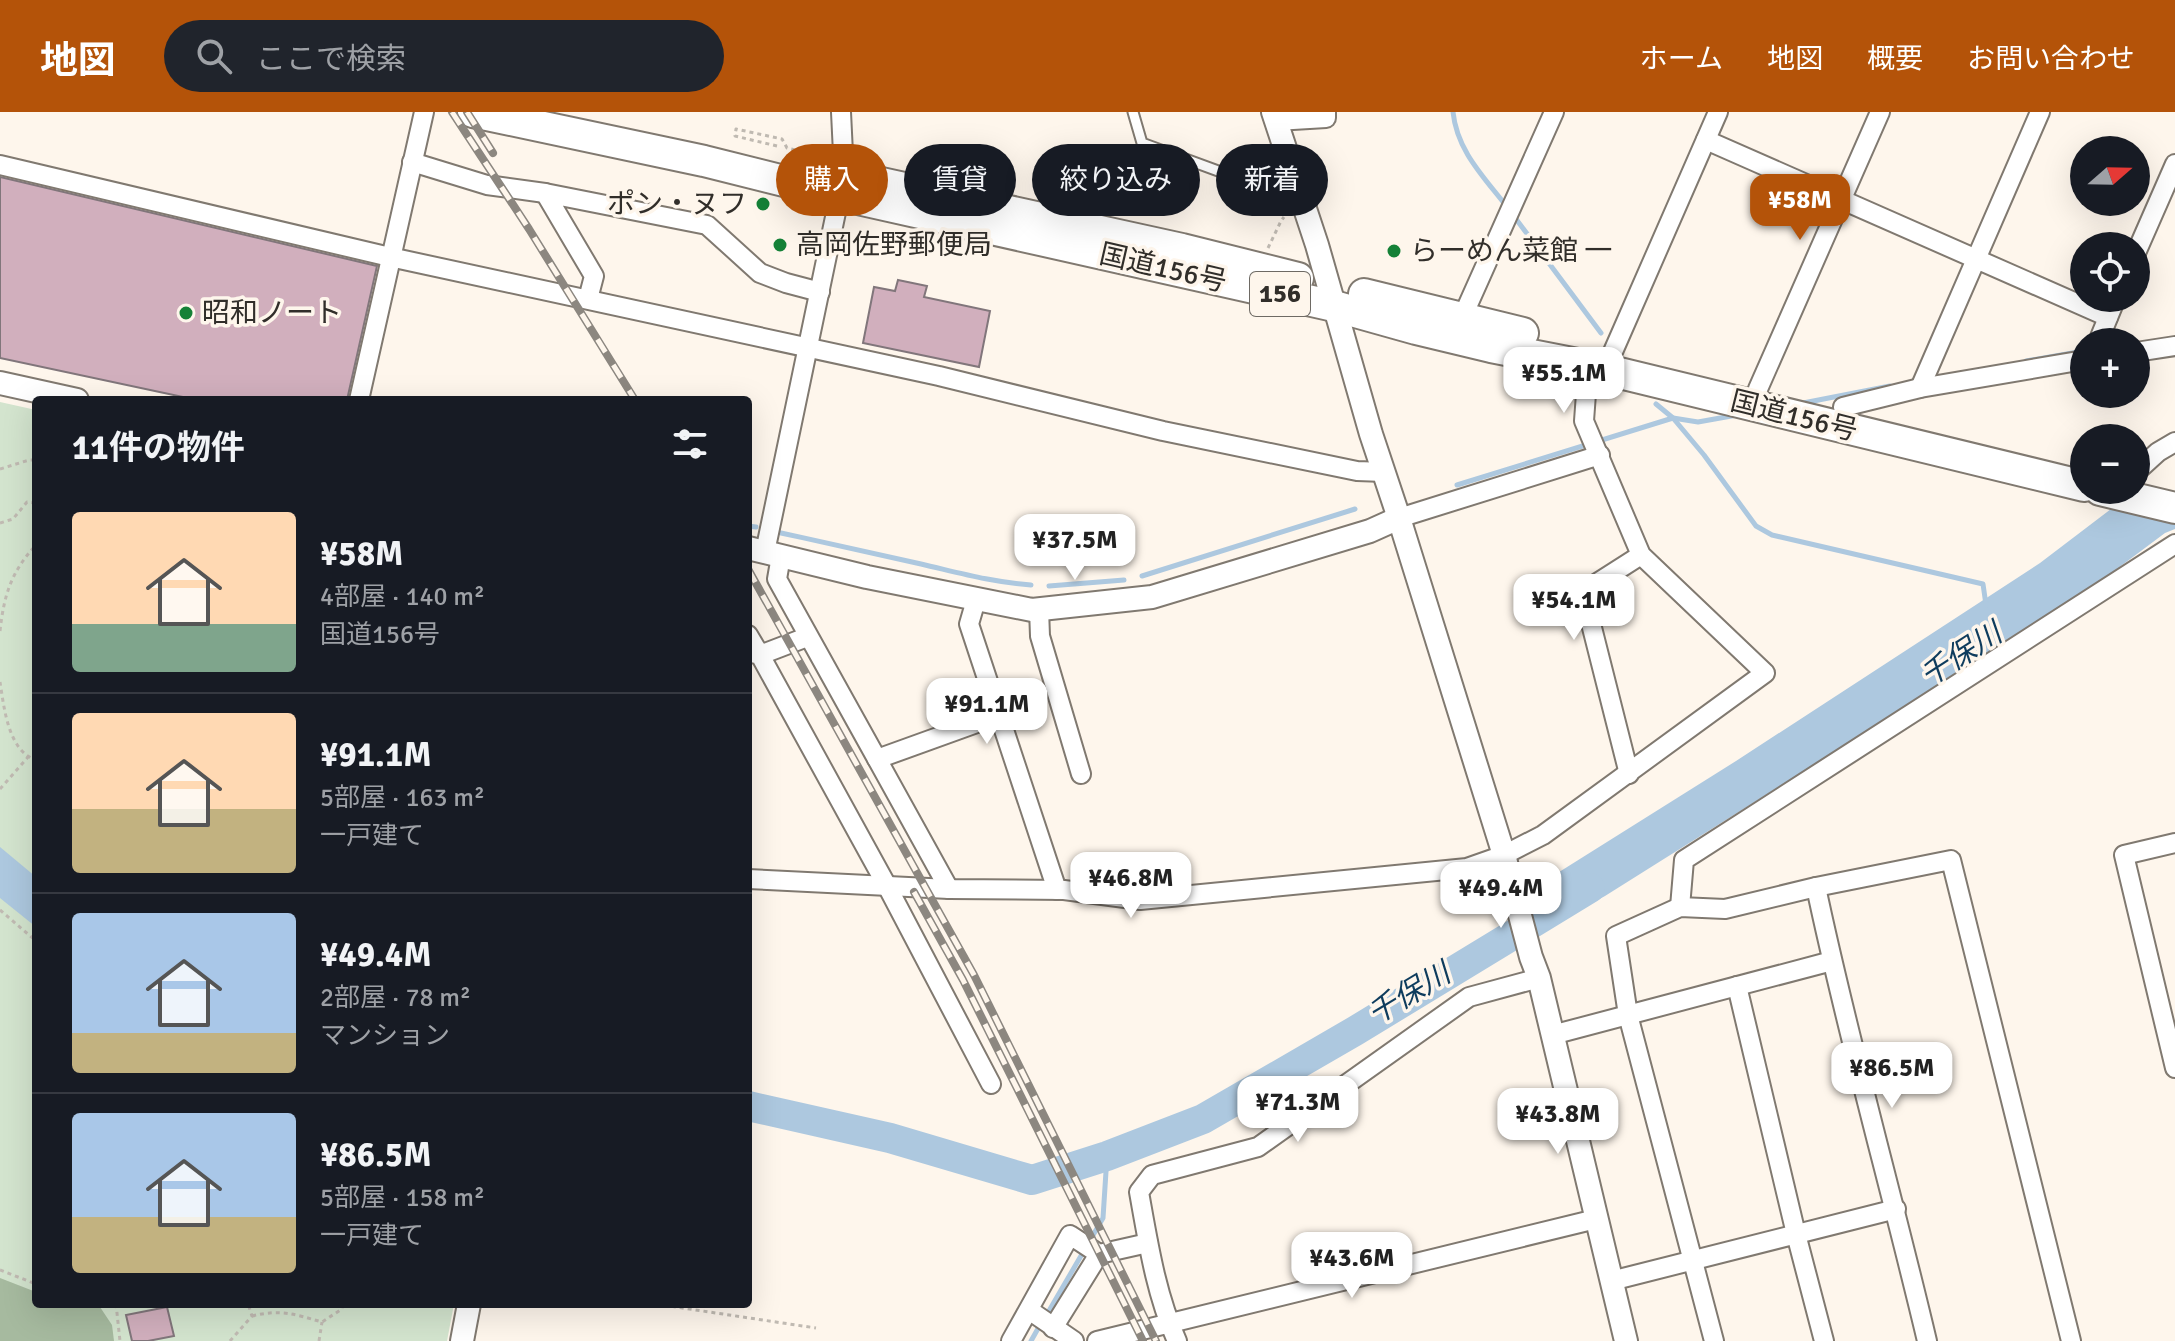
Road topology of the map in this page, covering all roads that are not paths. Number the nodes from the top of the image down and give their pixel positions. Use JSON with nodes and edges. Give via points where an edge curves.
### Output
{"nodes":[{"id":1,"x":424,"y":112,"type":"edge"},
{"id":2,"x":473,"y":112,"type":"edge"},
{"id":3,"x":566,"y":112,"type":"edge"},
{"id":4,"x":841,"y":112,"type":"edge"},
{"id":5,"x":1133,"y":112,"type":"edge"},
{"id":6,"x":1326,"y":112,"type":"edge"},
{"id":7,"x":1554,"y":112,"type":"edge"},
{"id":8,"x":1718,"y":112,"type":"edge"},
{"id":9,"x":1880,"y":112,"type":"edge"},
{"id":10,"x":2040,"y":112,"type":"edge"},
{"id":11,"x":1275,"y":117,"type":"edge"},
{"id":12,"x":1706,"y":140,"type":"junction"},
{"id":13,"x":844,"y":144,"type":"edge"},
{"id":14,"x":1284,"y":144,"type":"edge"},
{"id":15,"x":776,"y":161,"type":"edge"},
{"id":16,"x":412,"y":162,"type":"junction"},
{"id":17,"x":2175,"y":164,"type":"edge"},
{"id":18,"x":0,"y":165,"type":"edge"},
{"id":19,"x":1216,"y":170,"type":"edge"},
{"id":20,"x":776,"y":172,"type":"edge"},
{"id":21,"x":888,"y":188,"type":"edge"},
{"id":22,"x":545,"y":193,"type":"junction"},
{"id":23,"x":1841,"y":200,"type":"junction"},
{"id":24,"x":835,"y":216,"type":"edge"},
{"id":25,"x":1308,"y":216,"type":"edge"},
{"id":26,"x":2145,"y":232,"type":"edge"},
{"id":27,"x":390,"y":257,"type":"junction"},
{"id":28,"x":1976,"y":259,"type":"junction"},
{"id":29,"x":820,"y":292,"type":"junction"},
{"id":30,"x":1331,"y":296,"type":"junction"},
{"id":31,"x":588,"y":299,"type":"junction"},
{"id":32,"x":2110,"y":312,"type":"edge"},
{"id":33,"x":2108,"y":317,"type":"junction"},
{"id":34,"x":1462,"y":318,"type":"junction"},
{"id":35,"x":2104,"y":328,"type":"edge"},
{"id":36,"x":808,"y":346,"type":"junction"},
{"id":37,"x":2175,"y":346,"type":"edge"},
{"id":38,"x":2150,"y":350,"type":"edge"},
{"id":39,"x":1600,"y":360,"type":"junction"},
{"id":40,"x":2070,"y":362,"type":"edge"},
{"id":41,"x":0,"y":383,"type":"edge"},
{"id":42,"x":1920,"y":388,"type":"junction"},
{"id":43,"x":1758,"y":389,"type":"junction"},
{"id":44,"x":59,"y":396,"type":"edge"},
{"id":45,"x":360,"y":396,"type":"edge"},
{"id":46,"x":1843,"y":407,"type":"junction"},
{"id":47,"x":2175,"y":442,"type":"edge"},
{"id":48,"x":1600,"y":455,"type":"junction"},
{"id":49,"x":2150,"y":460,"type":"edge"},
{"id":50,"x":2070,"y":465,"type":"edge"},
{"id":51,"x":1384,"y":472,"type":"junction"},
{"id":52,"x":2070,"y":482,"type":"edge"},
{"id":53,"x":2150,"y":488,"type":"edge"},
{"id":54,"x":2175,"y":491,"type":"edge"},
{"id":55,"x":2150,"y":497,"type":"edge"},
{"id":56,"x":2175,"y":508,"type":"edge"},
{"id":57,"x":1399,"y":518,"type":"junction"},
{"id":58,"x":2175,"y":544,"type":"edge"},
{"id":59,"x":764,"y":552,"type":"edge"},
{"id":60,"x":1641,"y":555,"type":"junction"},
{"id":61,"x":976,"y":600,"type":"junction"},
{"id":62,"x":1039,"y":609,"type":"junction"},
{"id":63,"x":807,"y":637,"type":"junction"},
{"id":64,"x":754,"y":653,"type":"edge"},
{"id":65,"x":999,"y":715,"type":"junction"},
{"id":66,"x":877,"y":759,"type":"junction"},
{"id":67,"x":1081,"y":774,"type":"dead end"},
{"id":68,"x":1629,"y":774,"type":"junction"},
{"id":69,"x":2175,"y":843,"type":"edge"},
{"id":70,"x":1504,"y":855,"type":"junction"},
{"id":71,"x":752,"y":879,"type":"edge"},
{"id":72,"x":887,"y":886,"type":"junction"},
{"id":73,"x":1816,"y":887,"type":"junction"},
{"id":74,"x":949,"y":889,"type":"junction"},
{"id":75,"x":1057,"y":890,"type":"junction"},
{"id":76,"x":1680,"y":907,"type":"junction"},
{"id":77,"x":1832,"y":961,"type":"junction"},
{"id":78,"x":1535,"y":968,"type":"junction"},
{"id":79,"x":1737,"y":986,"type":"junction"},
{"id":80,"x":1628,"y":1015,"type":"junction"},
{"id":81,"x":1552,"y":1035,"type":"junction"},
{"id":82,"x":2175,"y":1068,"type":"edge"},
{"id":83,"x":991,"y":1084,"type":"dead end"},
{"id":84,"x":1896,"y":1209,"type":"junction"},
{"id":85,"x":1596,"y":1219,"type":"junction"},
{"id":86,"x":1796,"y":1234,"type":"junction"},
{"id":87,"x":1148,"y":1243,"type":"junction"},
{"id":88,"x":1099,"y":1254,"type":"junction"},
{"id":89,"x":1693,"y":1261,"type":"junction"},
{"id":90,"x":1611,"y":1281,"type":"junction"},
{"id":91,"x":468,"y":1308,"type":"edge"},
{"id":92,"x":1029,"y":1310,"type":"junction"},
{"id":93,"x":1169,"y":1323,"type":"junction"},
{"id":94,"x":1053,"y":1328,"type":"junction"},
{"id":95,"x":462,"y":1341,"type":"edge"},
{"id":96,"x":1011,"y":1341,"type":"edge"},
{"id":97,"x":1074,"y":1341,"type":"edge"},
{"id":98,"x":1097,"y":1341,"type":"edge"},
{"id":99,"x":1177,"y":1341,"type":"edge"},
{"id":100,"x":1626,"y":1341,"type":"edge"},
{"id":101,"x":1714,"y":1341,"type":"edge"},
{"id":102,"x":1824,"y":1341,"type":"edge"},
{"id":103,"x":1927,"y":1341,"type":"edge"},
{"id":104,"x":2071,"y":1341,"type":"edge"}],
"edges":[{"from":1,"to":16,"type":"street"},
{"from":2,"to":20,"type":"highway","name":"国道156号","number":"156","via":[[703,167]]},
{"from":3,"to":15,"type":"highway","name":"国道156号","number":"156"},
{"from":4,"to":13,"type":"street"},
{"from":5,"to":19,"type":"lane","via":[[1142,143]]},
{"from":6,"to":11,"type":"street","via":[[1326,118]]},
{"from":7,"to":34,"type":"street"},
{"from":8,"to":12,"type":"street"},
{"from":9,"to":23,"type":"street"},
{"from":10,"to":28,"type":"street"},
{"from":11,"to":14,"type":"street"},
{"from":12,"to":23,"type":"street"},
{"from":12,"to":39,"type":"street"},
{"from":16,"to":22,"type":"street","via":[[487,185]]},
{"from":16,"to":27,"type":"street"},
{"from":17,"to":26,"type":"street"},
{"from":18,"to":27,"type":"street"},
{"from":21,"to":30,"type":"highway","name":"国道156号","number":"156"},
{"from":22,"to":29,"type":"street","via":[[707,225],[760,273]]},
{"from":22,"to":31,"type":"street","via":[[594,276]]},
{"from":23,"to":28,"type":"street"},
{"from":23,"to":43,"type":"street"},
{"from":24,"to":29,"type":"street"},
{"from":25,"to":30,"type":"street"},
{"from":27,"to":31,"type":"street"},
{"from":27,"to":45,"type":"street"},
{"from":28,"to":33,"type":"street"},
{"from":28,"to":42,"type":"street"},
{"from":29,"to":36,"type":"street"},
{"from":30,"to":34,"type":"highway","name":"国道156号","number":"156"},
{"from":30,"to":39,"type":"highway","name":"国道156号","number":"156","via":[[1431,333]]},
{"from":30,"to":51,"type":"street"},
{"from":31,"to":36,"type":"street","via":[[717,321]]},
{"from":32,"to":33,"type":"street"},
{"from":33,"to":35,"type":"street"},
{"from":34,"to":39,"type":"highway","name":"国道156号","number":"156"},
{"from":36,"to":51,"type":"street","via":[[1163,431]]},
{"from":36,"to":59,"type":"street"},
{"from":37,"to":38,"type":"street"},
{"from":39,"to":43,"type":"highway","name":"国道156号","number":"156"},
{"from":39,"to":48,"type":"street","via":[[1584,421]]},
{"from":39,"to":52,"type":"highway","name":"国道156号","number":"156"},
{"from":40,"to":42,"type":"street"},
{"from":41,"to":44,"type":"street"},
{"from":42,"to":46,"type":"street"},
{"from":43,"to":46,"type":"highway","name":"国道156号","number":"156"},
{"from":46,"to":50,"type":"highway","name":"国道156号","number":"156"},
{"from":47,"to":49,"type":"street"},
{"from":48,"to":57,"type":"street"},
{"from":48,"to":60,"type":"street"},
{"from":51,"to":57,"type":"street"},
{"from":53,"to":54,"type":"highway"},
{"from":55,"to":56,"type":"highway"},
{"from":57,"to":62,"type":"street","via":[[1152,597]]},
{"from":57,"to":70,"type":"street"},
{"from":58,"to":76,"type":"street","via":[[1684,860]]},
{"from":59,"to":61,"type":"street"},
{"from":59,"to":63,"type":"street"},
{"from":60,"to":68,"type":"street","via":[[1583,592]]},
{"from":60,"to":68,"type":"street","via":[[1765,673]]},
{"from":61,"to":62,"type":"street"},
{"from":61,"to":65,"type":"street","via":[[969,624]]},
{"from":62,"to":67,"type":"street","via":[[1040,636]]},
{"from":63,"to":64,"type":"street"},
{"from":63,"to":66,"type":"street"},
{"from":64,"to":72,"type":"street"},
{"from":65,"to":66,"type":"street"},
{"from":65,"to":75,"type":"street"},
{"from":66,"to":74,"type":"street"},
{"from":68,"to":70,"type":"street","via":[[1543,835]]},
{"from":69,"to":82,"type":"street","via":[[2124,855]]},
{"from":70,"to":75,"type":"street","via":[[1467,868],[1140,900]]},
{"from":70,"to":78,"type":"street"},
{"from":71,"to":72,"type":"street"},
{"from":72,"to":74,"type":"street"},
{"from":72,"to":83,"type":"street"},
{"from":73,"to":76,"type":"street","via":[[1725,909]]},
{"from":73,"to":77,"type":"street"},
{"from":73,"to":104,"type":"street","via":[[1951,860]]},
{"from":74,"to":75,"type":"street"},
{"from":76,"to":80,"type":"street","via":[[1616,936]]},
{"from":77,"to":79,"type":"street"},
{"from":77,"to":84,"type":"street"},
{"from":78,"to":81,"type":"street"},
{"from":78,"to":87,"type":"street","via":[[1469,997],[1258,1147],[1152,1175],[1139,1192]]},
{"from":79,"to":80,"type":"street"},
{"from":79,"to":86,"type":"street"},
{"from":80,"to":81,"type":"street"},
{"from":80,"to":89,"type":"street"},
{"from":81,"to":85,"type":"street"},
{"from":84,"to":86,"type":"street"},
{"from":84,"to":103,"type":"street"},
{"from":85,"to":90,"type":"street"},
{"from":85,"to":93,"type":"street"},
{"from":86,"to":89,"type":"street"},
{"from":86,"to":102,"type":"street"},
{"from":87,"to":88,"type":"street"},
{"from":87,"to":93,"type":"street"},
{"from":88,"to":92,"type":"street","via":[[1070,1235]]},
{"from":88,"to":94,"type":"street"},
{"from":89,"to":90,"type":"street"},
{"from":89,"to":101,"type":"street"},
{"from":90,"to":100,"type":"street"},
{"from":91,"to":95,"type":"street"},
{"from":92,"to":94,"type":"street"},
{"from":92,"to":96,"type":"street"},
{"from":93,"to":98,"type":"street"},
{"from":93,"to":99,"type":"street"},
{"from":94,"to":97,"type":"street"}]}
